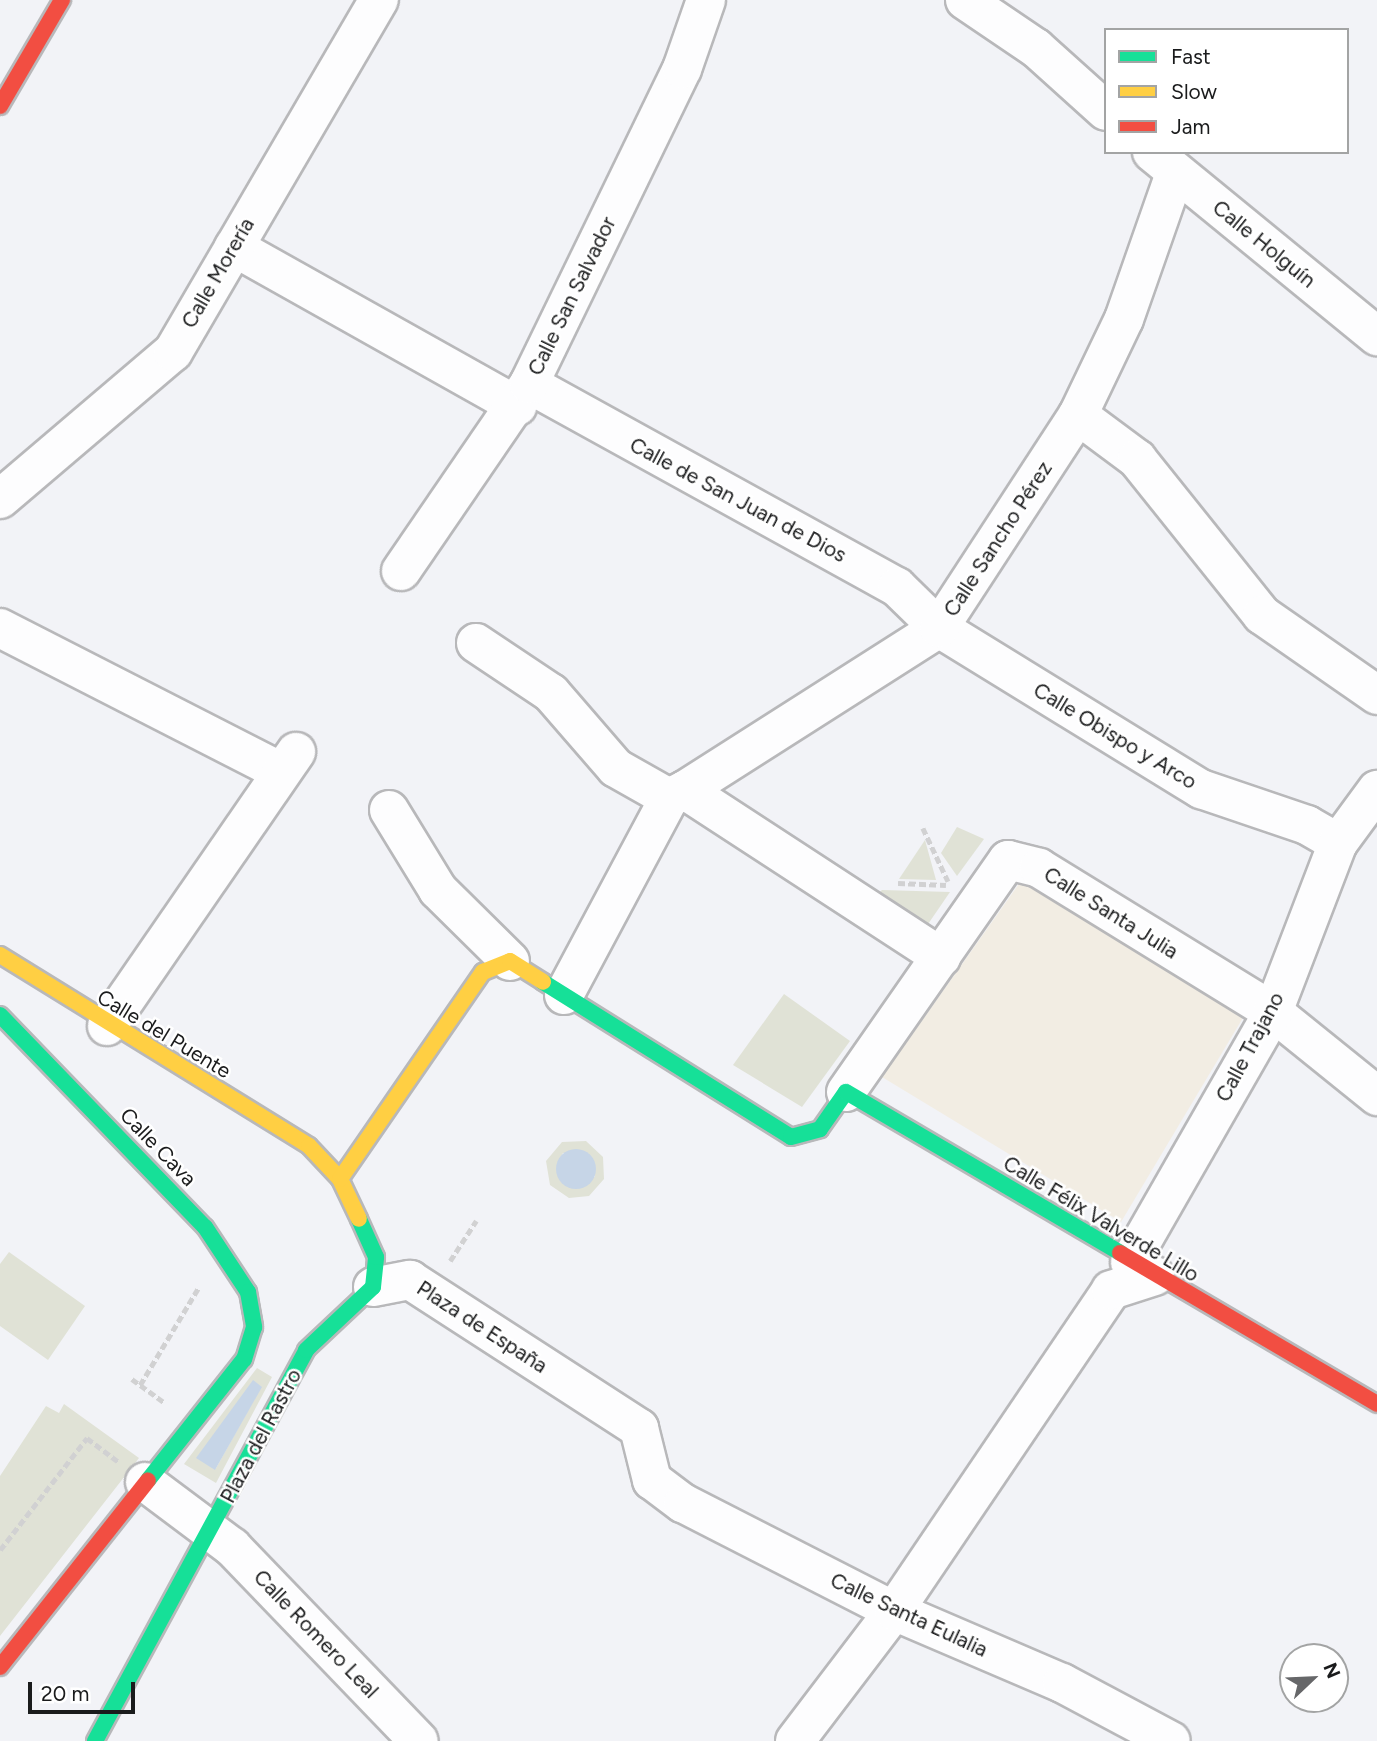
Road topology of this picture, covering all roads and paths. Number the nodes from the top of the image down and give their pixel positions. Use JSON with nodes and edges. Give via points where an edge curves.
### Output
{"nodes":[{"id":1,"x":62,"y":0,"type":"edge"},
{"id":2,"x":379,"y":0,"type":"edge"},
{"id":3,"x":706,"y":0,"type":"edge"},
{"id":4,"x":965,"y":0,"type":"edge"},
{"id":5,"x":0,"y":106,"type":"edge"},
{"id":6,"x":1104,"y":109,"type":"edge"},
{"id":7,"x":1163,"y":162,"type":"edge"},
{"id":8,"x":234,"y":247,"type":"junction"},
{"id":9,"x":1377,"y":336,"type":"edge"},
{"id":10,"x":523,"y":395,"type":"junction"},
{"id":11,"x":1078,"y":415,"type":"junction"},
{"id":12,"x":0,"y":499,"type":"edge"},
{"id":13,"x":401,"y":571,"type":"dead end"},
{"id":14,"x":0,"y":628,"type":"edge"},
{"id":15,"x":939,"y":628,"type":"junction"},
{"id":16,"x":476,"y":643,"type":"dead end"},
{"id":17,"x":1377,"y":695,"type":"edge"},
{"id":18,"x":1377,"y":790,"type":"edge"},
{"id":19,"x":677,"y":794,"type":"junction"},
{"id":20,"x":389,"y":810,"type":"dead end"},
{"id":21,"x":923,"y":828,"type":"dead end"},
{"id":22,"x":1338,"y":843,"type":"junction"},
{"id":23,"x":884,"y":883,"type":"dead end"},
{"id":24,"x":0,"y":955,"type":"edge"},
{"id":25,"x":941,"y":957,"type":"junction"},
{"id":26,"x":510,"y":961,"type":"junction"},
{"id":27,"x":564,"y":995,"type":"junction"},
{"id":28,"x":1273,"y":1012,"type":"junction"},
{"id":29,"x":0,"y":1016,"type":"edge"},
{"id":30,"x":107,"y":1026,"type":"junction"},
{"id":31,"x":846,"y":1092,"type":"junction"},
{"id":32,"x":1377,"y":1096,"type":"edge"},
{"id":33,"x":340,"y":1178,"type":"junction"},
{"id":34,"x":476,"y":1221,"type":"dead end"},
{"id":35,"x":470,"y":1231,"type":"dead end"},
{"id":36,"x":1142,"y":1269,"type":"junction"},
{"id":37,"x":207,"y":1275,"type":"dead end"},
{"id":38,"x":381,"y":1285,"type":"junction"},
{"id":39,"x":132,"y":1379,"type":"dead end"},
{"id":40,"x":140,"y":1385,"type":"junction"},
{"id":41,"x":1377,"y":1404,"type":"edge"},
{"id":42,"x":174,"y":1409,"type":"dead end"},
{"id":43,"x":652,"y":1480,"type":"joint"},
{"id":44,"x":138,"y":1491,"type":"junction"},
{"id":45,"x":211,"y":1530,"type":"junction"},
{"id":46,"x":0,"y":1550,"type":"edge"},
{"id":47,"x":894,"y":1611,"type":"junction"},
{"id":48,"x":0,"y":1667,"type":"edge"},
{"id":49,"x":95,"y":1741,"type":"edge"},
{"id":50,"x":419,"y":1741,"type":"edge"},
{"id":51,"x":794,"y":1741,"type":"edge"},
{"id":52,"x":1171,"y":1741,"type":"edge"}],
"edges":[{"from":1,"to":5,"type":"main road"},
{"from":2,"to":8,"type":"street","name":"Calle Morería"},
{"from":3,"to":10,"type":"street","name":"Calle San Salvador","via":[[682,69]]},
{"from":4,"to":6,"type":"street","via":[[1036,48]]},
{"from":7,"to":9,"type":"street","name":"Calle Holguín"},
{"from":7,"to":11,"type":"street","name":"Calle Sancho Pérez","via":[[1124,319]]},
{"from":8,"to":10,"type":"street","name":"Calle de San Juan de Dios"},
{"from":8,"to":12,"type":"street","name":"Calle Morería","via":[[173,352]]},
{"from":10,"to":13,"type":"street","name":"Calle San Salvador"},
{"from":10,"to":15,"type":"street","name":"Calle de San Juan de Dios","via":[[897,587]]},
{"from":11,"to":15,"type":"street","name":"Calle Sancho Pérez"},
{"from":11,"to":17,"type":"street","via":[[1137,458],[1262,615]]},
{"from":14,"to":30,"type":"street","via":[[288,761]]},
{"from":15,"to":19,"type":"street","name":"Calle Sancho Pérez"},
{"from":15,"to":22,"type":"street","name":"Calle Obispo y Arco","via":[[1201,789],[1307,825]]},
{"from":16,"to":19,"type":"street","via":[[551,693],[616,768]]},
{"from":18,"to":22,"type":"street","name":"Calle Trajano"},
{"from":19,"to":25,"type":"street"},
{"from":19,"to":27,"type":"street"},
{"from":20,"to":26,"type":"street","via":[[438,890]]},
{"from":21,"to":23,"type":"path","via":[[950,885]]},
{"from":22,"to":28,"type":"street","name":"Calle Trajano"},
{"from":24,"to":30,"type":"main road","name":"Calle del Puente"},
{"from":25,"to":28,"type":"street","name":"Calle Santa Julia","via":[[1008,860],[1039,868]]},
{"from":25,"to":31,"type":"street","name":"Calle Santa Julia"},
{"from":26,"to":27,"type":"main road"},
{"from":26,"to":33,"type":"main road","via":[[483,972]]},
{"from":27,"to":31,"type":"main road","via":[[791,1137],[820,1129]]},
{"from":28,"to":32,"type":"street"},
{"from":28,"to":36,"type":"street","name":"Calle Trajano"},
{"from":29,"to":44,"type":"main road","name":"Calle Cava","via":[[205,1227],[248,1292],[254,1327],[244,1359]]},
{"from":30,"to":33,"type":"main road","name":"Calle del Puente","via":[[309,1146]]},
{"from":31,"to":36,"type":"main road","name":"Calle Félix Valverde Lillo"},
{"from":33,"to":38,"type":"main road","via":[[376,1257]]},
{"from":34,"to":35,"type":"path"},
{"from":36,"to":41,"type":"main road","name":"Calle Félix Valverde Lillo"},
{"from":36,"to":47,"type":"street","via":[[1111,1290]]},
{"from":37,"to":40,"type":"path"},
{"from":38,"to":43,"type":"street","name":"Plaza de España","via":[[410,1280],[639,1428]]},
{"from":38,"to":45,"type":"main road","name":"Plaza del Rastro","via":[[306,1350]]},
{"from":39,"to":40,"type":"path"},
{"from":40,"to":42,"type":"path"},
{"from":43,"to":47,"type":"street","name":"Calle Santa Eulalia","via":[[683,1503]]},
{"from":44,"to":45,"type":"street","name":"Plaza del Rastro"},
{"from":44,"to":46,"type":"path","via":[[87,1437]]},
{"from":44,"to":48,"type":"main road"},
{"from":45,"to":49,"type":"main road"},
{"from":45,"to":50,"type":"street","name":"Calle Romero Leal"},
{"from":47,"to":51,"type":"street"},
{"from":47,"to":52,"type":"street","name":"Calle Santa Eulalia","via":[[1062,1683]]}]}
